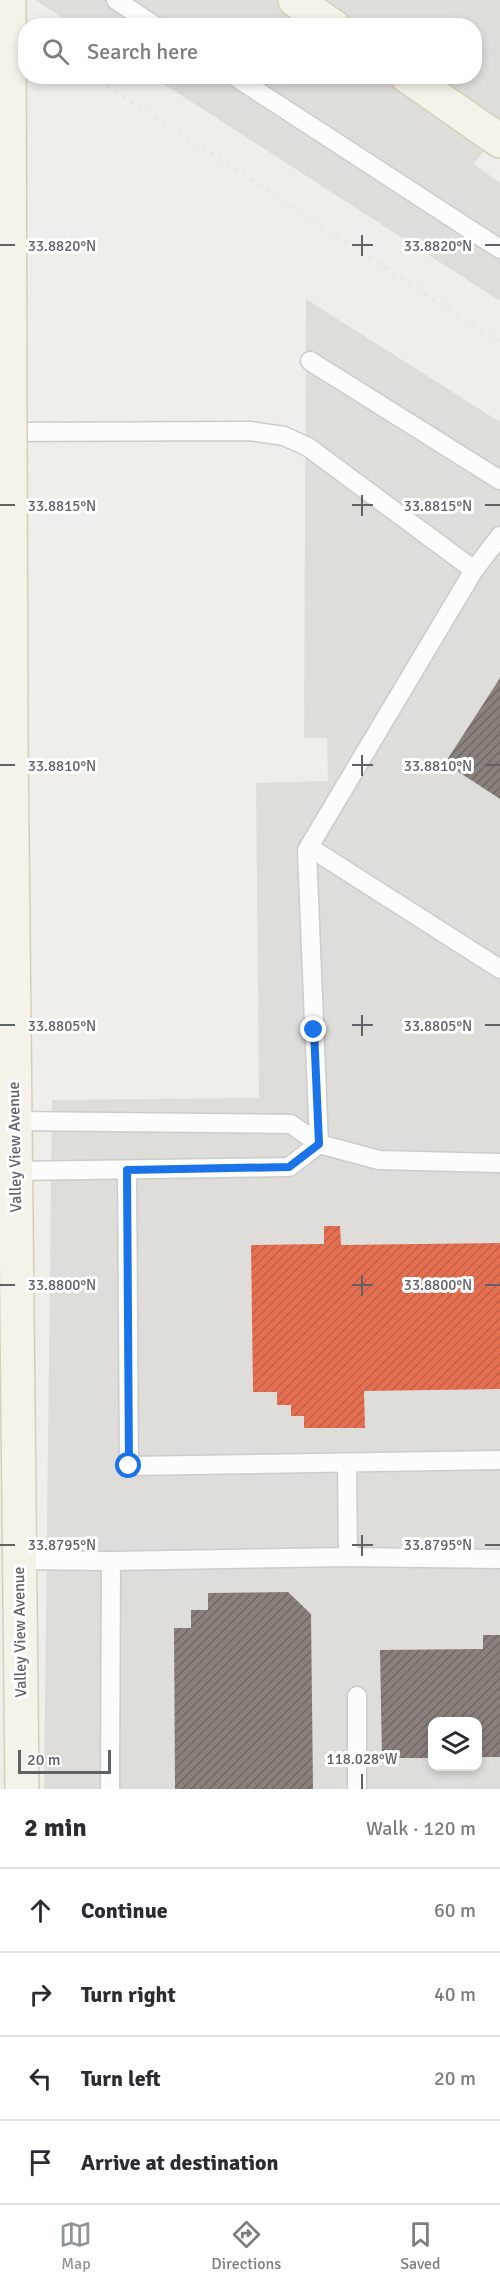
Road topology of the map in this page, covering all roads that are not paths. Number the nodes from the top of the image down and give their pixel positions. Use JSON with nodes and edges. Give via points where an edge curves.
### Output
{"nodes":[{"id":1,"x":9,"y":0,"type":"edge"},
{"id":2,"x":116,"y":0,"type":"edge"},
{"id":3,"x":296,"y":0,"type":"edge"},
{"id":4,"x":143,"y":18,"type":"edge"},
{"id":5,"x":322,"y":18,"type":"edge"},
{"id":6,"x":246,"y":84,"type":"edge"},
{"id":7,"x":419,"y":84,"type":"edge"},
{"id":8,"x":497,"y":138,"type":"edge"},
{"id":9,"x":500,"y":249,"type":"edge"},
{"id":10,"x":310,"y":361,"type":"dead end"},
{"id":11,"x":0,"y":432,"type":"edge"},
{"id":12,"x":500,"y":480,"type":"edge"},
{"id":13,"x":500,"y":536,"type":"edge"},
{"id":14,"x":474,"y":570,"type":"junction"},
{"id":15,"x":309,"y":847,"type":"junction"},
{"id":16,"x":500,"y":969,"type":"edge"},
{"id":17,"x":15,"y":1121,"type":"junction"},
{"id":18,"x":319,"y":1144,"type":"junction"},
{"id":19,"x":500,"y":1163,"type":"edge"},
{"id":20,"x":127,"y":1170,"type":"junction"},
{"id":21,"x":16,"y":1171,"type":"junction"},
{"id":22,"x":500,"y":1460,"type":"edge"},
{"id":23,"x":347,"y":1462,"type":"junction"},
{"id":24,"x":348,"y":1557,"type":"junction"},
{"id":25,"x":500,"y":1558,"type":"edge"},
{"id":26,"x":20,"y":1560,"type":"junction"},
{"id":27,"x":111,"y":1561,"type":"junction"},
{"id":28,"x":357,"y":1696,"type":"dead end"},
{"id":29,"x":22,"y":1789,"type":"edge"},
{"id":30,"x":110,"y":1789,"type":"edge"},
{"id":31,"x":357,"y":1789,"type":"edge"}],
"edges":[{"from":1,"to":17,"type":"main road","name":"Valley View Avenue","bridge":true},
{"from":2,"to":4,"type":"lane"},
{"from":3,"to":5,"type":"main road"},
{"from":6,"to":9,"type":"lane"},
{"from":7,"to":8,"type":"main road"},
{"from":10,"to":12,"type":"lane"},
{"from":11,"to":14,"type":"lane","via":[[250,431],[284,436],[308,447]]},
{"from":13,"to":14,"type":"lane"},
{"from":14,"to":15,"type":"lane"},
{"from":15,"to":16,"type":"lane"},
{"from":15,"to":18,"type":"lane"},
{"from":17,"to":18,"type":"lane","via":[[291,1124]]},
{"from":17,"to":21,"type":"main road","name":"Valley View Avenue"},
{"from":18,"to":19,"type":"lane","via":[[379,1160]]},
{"from":18,"to":20,"type":"lane","via":[[289,1167]]},
{"from":20,"to":21,"type":"lane"},
{"from":20,"to":23,"type":"lane","via":[[129,1466]]},
{"from":21,"to":26,"type":"main road","name":"Valley View Avenue"},
{"from":22,"to":23,"type":"lane"},
{"from":23,"to":24,"type":"lane"},
{"from":24,"to":25,"type":"lane"},
{"from":24,"to":27,"type":"lane"},
{"from":26,"to":27,"type":"lane"},
{"from":26,"to":29,"type":"main road","name":"Valley View Avenue"},
{"from":27,"to":30,"type":"lane"},
{"from":28,"to":31,"type":"lane"}]}
